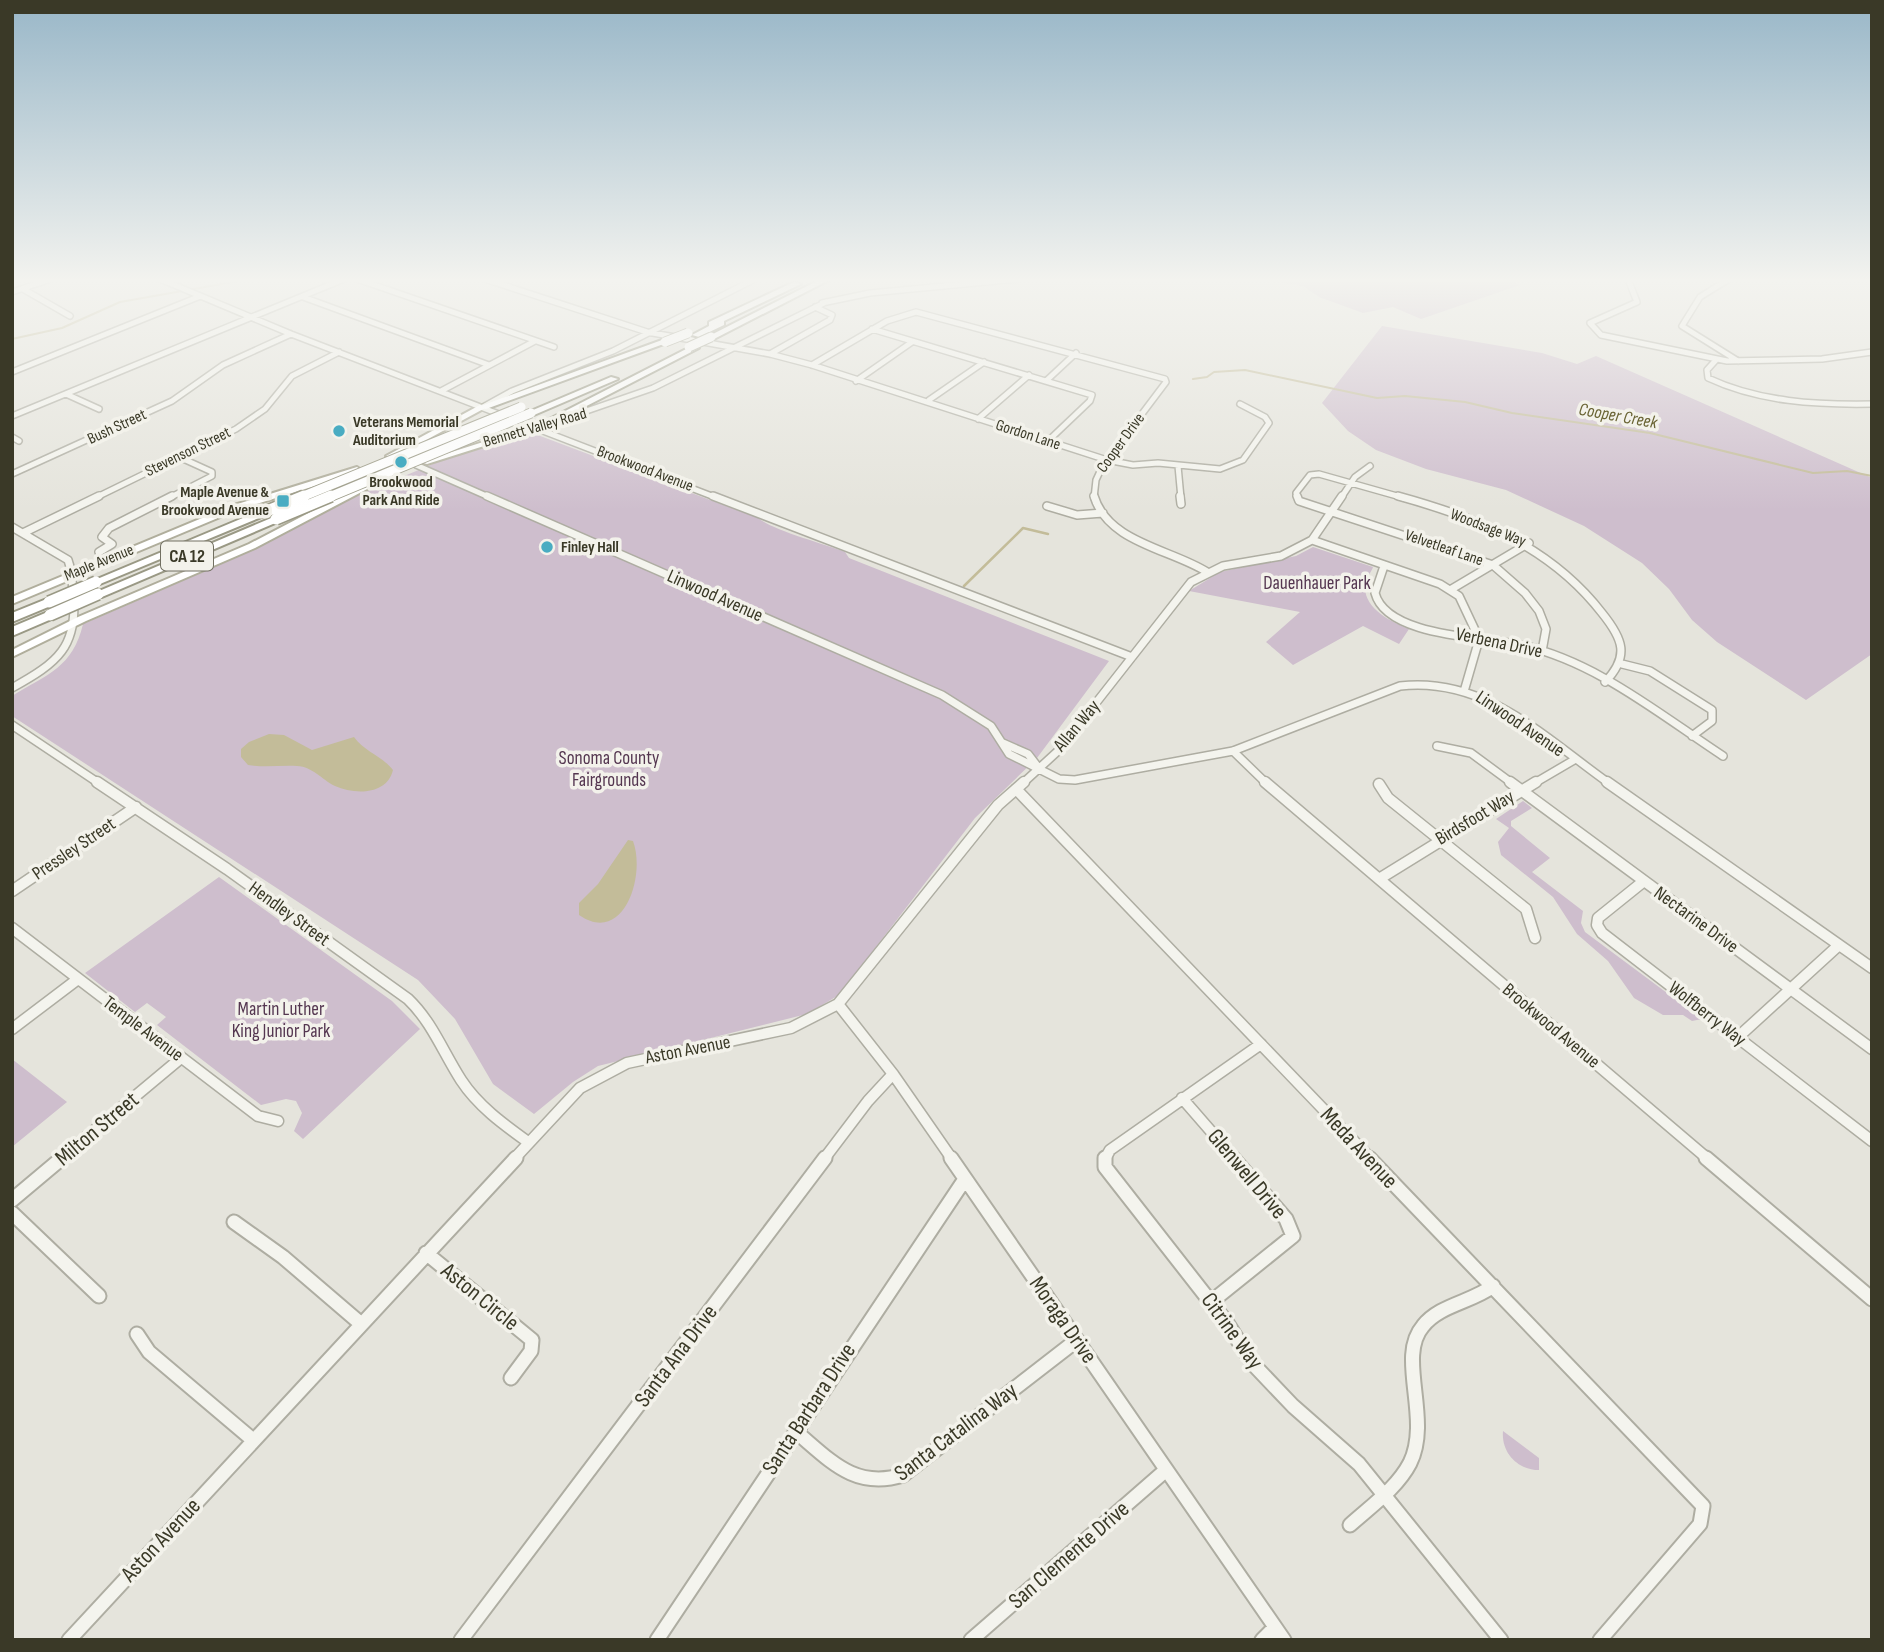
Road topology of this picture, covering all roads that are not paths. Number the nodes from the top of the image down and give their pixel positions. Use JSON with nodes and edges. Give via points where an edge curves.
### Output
{"nodes":[{"id":1,"x":51,"y":356,"type":"edge"},
{"id":2,"x":157,"y":356,"type":"edge"},
{"id":3,"x":243,"y":356,"type":"edge"},
{"id":4,"x":331,"y":356,"type":"edge"},
{"id":5,"x":350,"y":356,"type":"edge"},
{"id":6,"x":465,"y":356,"type":"edge"},
{"id":7,"x":506,"y":356,"type":"edge"},
{"id":8,"x":600,"y":356,"type":"edge"},
{"id":9,"x":631,"y":356,"type":"edge"},
{"id":10,"x":639,"y":356,"type":"edge"},
{"id":11,"x":672,"y":356,"type":"edge"},
{"id":12,"x":676,"y":356,"type":"edge"},
{"id":13,"x":721,"y":356,"type":"edge"},
{"id":14,"x":777,"y":356,"type":"edge"},
{"id":15,"x":828,"y":356,"type":"edge"},
{"id":16,"x":892,"y":356,"type":"edge"},
{"id":17,"x":963,"y":356,"type":"edge"},
{"id":18,"x":1073,"y":356,"type":"edge"},
{"id":19,"x":1086,"y":356,"type":"edge"},
{"id":20,"x":1696,"y":356,"type":"edge"},
{"id":21,"x":1730,"y":356,"type":"edge"},
{"id":22,"x":1843,"y":356,"type":"edge"},
{"id":23,"x":1716,"y":360,"type":"junction"},
{"id":24,"x":1738,"y":361,"type":"junction"},
{"id":25,"x":984,"y":362,"type":"junction"},
{"id":26,"x":489,"y":365,"type":"junction"},
{"id":27,"x":812,"y":366,"type":"junction"},
{"id":28,"x":12,"y":372,"type":"edge"},
{"id":29,"x":1029,"y":375,"type":"junction"},
{"id":30,"x":1047,"y":380,"type":"junction"},
{"id":31,"x":856,"y":381,"type":"junction"},
{"id":32,"x":441,"y":391,"type":"junction"},
{"id":33,"x":65,"y":394,"type":"junction"},
{"id":34,"x":929,"y":400,"type":"dead end"},
{"id":35,"x":1240,"y":404,"type":"dead end"},
{"id":36,"x":1872,"y":404,"type":"edge"},
{"id":37,"x":483,"y":407,"type":"junction"},
{"id":38,"x":99,"y":409,"type":"dead end"},
{"id":39,"x":12,"y":416,"type":"edge"},
{"id":40,"x":978,"y":419,"type":"junction"},
{"id":41,"x":537,"y":428,"type":"junction"},
{"id":42,"x":1048,"y":441,"type":"junction"},
{"id":43,"x":179,"y":457,"type":"junction"},
{"id":44,"x":1107,"y":460,"type":"junction"},
{"id":45,"x":416,"y":465,"type":"junction"},
{"id":46,"x":1178,"y":466,"type":"junction"},
{"id":47,"x":1370,"y":466,"type":"dead end"},
{"id":48,"x":12,"y":474,"type":"edge"},
{"id":49,"x":1351,"y":484,"type":"junction"},
{"id":50,"x":254,"y":501,"type":"junction"},
{"id":51,"x":1181,"y":504,"type":"dead end"},
{"id":52,"x":1046,"y":506,"type":"dead end"},
{"id":53,"x":1334,"y":511,"type":"junction"},
{"id":54,"x":1102,"y":513,"type":"junction"},
{"id":55,"x":272,"y":515,"type":"junction"},
{"id":56,"x":296,"y":522,"type":"junction"},
{"id":57,"x":12,"y":527,"type":"edge"},
{"id":58,"x":23,"y":533,"type":"junction"},
{"id":59,"x":1312,"y":540,"type":"junction"},
{"id":60,"x":1529,"y":543,"type":"junction"},
{"id":61,"x":99,"y":552,"type":"dead end"},
{"id":62,"x":1493,"y":565,"type":"junction"},
{"id":63,"x":1384,"y":566,"type":"junction"},
{"id":64,"x":1207,"y":572,"type":"junction"},
{"id":65,"x":71,"y":574,"type":"junction"},
{"id":66,"x":1450,"y":590,"type":"junction"},
{"id":67,"x":12,"y":601,"type":"edge"},
{"id":68,"x":49,"y":608,"type":"junction"},
{"id":69,"x":12,"y":618,"type":"edge"},
{"id":70,"x":75,"y":622,"type":"junction"},
{"id":71,"x":12,"y":632,"type":"edge"},
{"id":72,"x":1477,"y":637,"type":"junction"},
{"id":73,"x":1542,"y":651,"type":"junction"},
{"id":74,"x":12,"y":653,"type":"edge"},
{"id":75,"x":1132,"y":657,"type":"junction"},
{"id":76,"x":1622,"y":664,"type":"junction"},
{"id":77,"x":1605,"y":682,"type":"junction"},
{"id":78,"x":12,"y":688,"type":"edge"},
{"id":79,"x":1465,"y":688,"type":"junction"},
{"id":80,"x":12,"y":725,"type":"edge"},
{"id":81,"x":1692,"y":736,"type":"junction"},
{"id":82,"x":1437,"y":746,"type":"dead end"},
{"id":83,"x":1233,"y":751,"type":"junction"},
{"id":84,"x":1723,"y":756,"type":"dead end"},
{"id":85,"x":1574,"y":760,"type":"junction"},
{"id":86,"x":1038,"y":767,"type":"junction"},
{"id":87,"x":1379,"y":784,"type":"dead end"},
{"id":88,"x":1016,"y":789,"type":"junction"},
{"id":89,"x":1520,"y":791,"type":"junction"},
{"id":90,"x":136,"y":807,"type":"junction"},
{"id":91,"x":1440,"y":839,"type":"junction"},
{"id":92,"x":1378,"y":879,"type":"junction"},
{"id":93,"x":1644,"y":881,"type":"junction"},
{"id":94,"x":12,"y":891,"type":"edge"},
{"id":95,"x":12,"y":928,"type":"edge"},
{"id":96,"x":1535,"y":938,"type":"dead end"},
{"id":97,"x":1839,"y":945,"type":"junction"},
{"id":98,"x":1872,"y":968,"type":"edge"},
{"id":99,"x":78,"y":979,"type":"junction"},
{"id":100,"x":1790,"y":989,"type":"junction"},
{"id":101,"x":838,"y":1004,"type":"junction"},
{"id":102,"x":12,"y":1029,"type":"edge"},
{"id":103,"x":1737,"y":1038,"type":"junction"},
{"id":104,"x":1261,"y":1044,"type":"junction"},
{"id":105,"x":1872,"y":1049,"type":"edge"},
{"id":106,"x":181,"y":1058,"type":"junction"},
{"id":107,"x":893,"y":1074,"type":"junction"},
{"id":108,"x":1182,"y":1098,"type":"junction"},
{"id":109,"x":278,"y":1121,"type":"dead end"},
{"id":110,"x":1872,"y":1141,"type":"edge"},
{"id":111,"x":528,"y":1142,"type":"junction"},
{"id":112,"x":965,"y":1179,"type":"junction"},
{"id":113,"x":12,"y":1199,"type":"edge"},
{"id":114,"x":12,"y":1213,"type":"edge"},
{"id":115,"x":234,"y":1223,"type":"dead end"},
{"id":116,"x":426,"y":1253,"type":"junction"},
{"id":117,"x":1493,"y":1286,"type":"junction"},
{"id":118,"x":99,"y":1296,"type":"dead end"},
{"id":119,"x":1872,"y":1299,"type":"edge"},
{"id":120,"x":1211,"y":1302,"type":"junction"},
{"id":121,"x":360,"y":1323,"type":"junction"},
{"id":122,"x":138,"y":1335,"type":"dead end"},
{"id":123,"x":1077,"y":1340,"type":"junction"},
{"id":124,"x":511,"y":1378,"type":"dead end"},
{"id":125,"x":795,"y":1431,"type":"junction"},
{"id":126,"x":253,"y":1440,"type":"junction"},
{"id":127,"x":1166,"y":1470,"type":"junction"},
{"id":128,"x":1383,"y":1494,"type":"junction"},
{"id":129,"x":1350,"y":1525,"type":"dead end"},
{"id":130,"x":1275,"y":1627,"type":"junction"},
{"id":131,"x":69,"y":1640,"type":"edge"},
{"id":132,"x":461,"y":1640,"type":"edge"},
{"id":133,"x":657,"y":1640,"type":"edge"},
{"id":134,"x":971,"y":1640,"type":"edge"},
{"id":135,"x":1262,"y":1640,"type":"edge"},
{"id":136,"x":1284,"y":1640,"type":"edge"},
{"id":137,"x":1501,"y":1640,"type":"edge"},
{"id":138,"x":1600,"y":1640,"type":"edge"}],
"edges":[{"from":1,"to":28,"type":"street"},
{"from":2,"to":33,"type":"street"},
{"from":3,"to":48,"type":"street","name":"Bush Street","via":[[172,401]]},
{"from":4,"to":43,"type":"street","name":"Stevenson Street","via":[[292,376],[249,422]]},
{"from":5,"to":32,"type":"street","name":"Brookwood Avenue"},
{"from":6,"to":26,"type":"street"},
{"from":7,"to":26,"type":"street"},
{"from":8,"to":37,"type":"street","name":"Maple Avenue"},
{"from":9,"to":37,"type":"highway"},
{"from":10,"to":55,"type":"highway","number":"CA 12","bridge":true},
{"from":11,"to":55,"type":"highway","number":"CA 12","bridge":true},
{"from":12,"to":41,"type":"highway"},
{"from":13,"to":41,"type":"street","name":"Bennett Valley Road","via":[[653,389]]},
{"from":14,"to":27,"type":"street","name":"Gordon Lane"},
{"from":15,"to":27,"type":"street","name":"Cooper Drive"},
{"from":16,"to":31,"type":"street"},
{"from":17,"to":25,"type":"street"},
{"from":18,"to":30,"type":"street"},
{"from":19,"to":44,"type":"street","name":"Cooper Drive","via":[[1166,380]]},
{"from":20,"to":23,"type":"street"},
{"from":21,"to":24,"type":"street"},
{"from":22,"to":24,"type":"street"},
{"from":23,"to":24,"type":"street"},
{"from":23,"to":36,"type":"street","via":[[1707,370],[1708,378],[1745,394],[1838,405]]},
{"from":25,"to":29,"type":"street"},
{"from":25,"to":34,"type":"street"},
{"from":26,"to":32,"type":"street"},
{"from":27,"to":31,"type":"street","name":"Gordon Lane"},
{"from":29,"to":30,"type":"street"},
{"from":29,"to":40,"type":"street"},
{"from":30,"to":42,"type":"street","via":[[1092,395]]},
{"from":31,"to":40,"type":"street","name":"Gordon Lane"},
{"from":32,"to":37,"type":"street","name":"Brookwood Avenue"},
{"from":33,"to":38,"type":"street"},
{"from":33,"to":39,"type":"street"},
{"from":35,"to":46,"type":"street","name":"Gordon Lane","via":[[1269,423],[1243,460],[1220,469]]},
{"from":37,"to":41,"type":"street","name":"Brookwood Avenue"},
{"from":37,"to":50,"type":"main road","name":"Maple Avenue","via":[[418,444],[348,473]]},
{"from":40,"to":42,"type":"street","name":"Gordon Lane"},
{"from":41,"to":45,"type":"main road","name":"Bennett Valley Road"},
{"from":41,"to":75,"type":"street","name":"Brookwood Avenue"},
{"from":42,"to":44,"type":"street","name":"Gordon Lane"},
{"from":43,"to":58,"type":"street","name":"Stevenson Street"},
{"from":43,"to":61,"type":"street","via":[[212,476],[109,528],[102,537],[112,544]]},
{"from":44,"to":46,"type":"street","name":"Gordon Lane"},
{"from":44,"to":54,"type":"street","name":"Cooper Drive","via":[[1093,491]]},
{"from":45,"to":56,"type":"main road","name":"Bennett Valley Road"},
{"from":45,"to":86,"type":"street","name":"Linwood Avenue","via":[[942,695],[984,720],[1009,754]]},
{"from":46,"to":51,"type":"street"},
{"from":47,"to":49,"type":"street"},
{"from":49,"to":53,"type":"street"},
{"from":49,"to":53,"type":"street","name":"Woodsage Way","via":[[1313,474],[1296,493],[1298,500]]},
{"from":49,"to":60,"type":"street","name":"Woodsage Way","via":[[1463,517]]},
{"from":50,"to":56,"type":"main road","via":[[280,503],[296,516]]},
{"from":50,"to":65,"type":"main road","name":"Maple Avenue"},
{"from":52,"to":54,"type":"street","via":[[1077,515]]},
{"from":53,"to":59,"type":"street"},
{"from":53,"to":62,"type":"street","name":"Velvetleaf Lane"},
{"from":54,"to":64,"type":"street","via":[[1131,537],[1185,558]]},
{"from":55,"to":68,"type":"highway","number":"CA 12","bridge":true},
{"from":56,"to":70,"type":"main road","name":"Bennett Valley Road","via":[[239,552]]},
{"from":57,"to":58,"type":"street"},
{"from":58,"to":65,"type":"street","via":[[66,558]]},
{"from":59,"to":63,"type":"street"},
{"from":59,"to":64,"type":"street","via":[[1281,556]]},
{"from":60,"to":62,"type":"street"},
{"from":60,"to":76,"type":"street","name":"Woodsage Way","via":[[1560,564],[1597,603],[1622,645]]},
{"from":62,"to":66,"type":"street"},
{"from":62,"to":73,"type":"street","name":"Velvetleaf Lane","via":[[1534,603],[1546,628]]},
{"from":63,"to":66,"type":"street"},
{"from":63,"to":72,"type":"street","name":"Verbena Drive","via":[[1374,583],[1377,601],[1385,610],[1416,626]]},
{"from":64,"to":75,"type":"street","name":"Allan Way","via":[[1191,582]]},
{"from":65,"to":67,"type":"main road","name":"Maple Avenue"},
{"from":65,"to":70,"type":"street"},
{"from":66,"to":72,"type":"street","via":[[1459,596]]},
{"from":68,"to":69,"type":"highway","number":"CA 12"},
{"from":68,"to":71,"type":"highway","number":"CA 12"},
{"from":70,"to":74,"type":"main road","name":"Bennett Valley Road"},
{"from":70,"to":78,"type":"street","via":[[70,643],[60,657]]},
{"from":72,"to":73,"type":"street","name":"Verbena Drive"},
{"from":72,"to":79,"type":"street"},
{"from":73,"to":77,"type":"street","name":"Verbena Drive"},
{"from":75,"to":86,"type":"street","name":"Allan Way","via":[[1059,750]]},
{"from":76,"to":77,"type":"street"},
{"from":76,"to":81,"type":"street","via":[[1650,671],[1712,710],[1712,721]]},
{"from":77,"to":81,"type":"street","name":"Verbena Drive"},
{"from":79,"to":83,"type":"street","name":"Linwood Avenue","via":[[1426,682],[1400,686]]},
{"from":79,"to":85,"type":"street","name":"Linwood Avenue","via":[[1490,700]]},
{"from":80,"to":90,"type":"street","name":"Hendley Street"},
{"from":81,"to":84,"type":"street","name":"Verbena Drive"},
{"from":82,"to":89,"type":"street","via":[[1471,753]]},
{"from":83,"to":86,"type":"street","name":"Linwood Avenue","via":[[1075,780],[1059,779]]},
{"from":83,"to":92,"type":"street","name":"Brookwood Avenue"},
{"from":85,"to":89,"type":"street","name":"Birdsfoot Way"},
{"from":85,"to":97,"type":"street","name":"Linwood Avenue"},
{"from":86,"to":88,"type":"street","name":"Allan Way"},
{"from":87,"to":91,"type":"street","via":[[1388,798]]},
{"from":88,"to":101,"type":"street","name":"Aston Avenue","via":[[998,805]]},
{"from":88,"to":104,"type":"street","name":"Meda Avenue"},
{"from":89,"to":91,"type":"street","name":"Birdsfoot Way"},
{"from":89,"to":93,"type":"street","name":"Nectarine Drive"},
{"from":90,"to":94,"type":"street","name":"Pressley Street"},
{"from":90,"to":111,"type":"street","name":"Hendley Street","via":[[415,1005],[482,1107]]},
{"from":91,"to":92,"type":"street","name":"Birdsfoot Way"},
{"from":91,"to":96,"type":"street","via":[[1526,909]]},
{"from":92,"to":119,"type":"street","name":"Brookwood Avenue"},
{"from":93,"to":100,"type":"street","name":"Nectarine Drive"},
{"from":93,"to":103,"type":"street","name":"Wolfberry Way","via":[[1598,918],[1597,925]]},
{"from":95,"to":99,"type":"street","name":"Temple Avenue"},
{"from":97,"to":98,"type":"street","name":"Linwood Avenue"},
{"from":97,"to":100,"type":"street"},
{"from":99,"to":102,"type":"street"},
{"from":99,"to":106,"type":"street","name":"Temple Avenue"},
{"from":100,"to":103,"type":"street"},
{"from":100,"to":105,"type":"street","name":"Nectarine Drive"},
{"from":101,"to":107,"type":"street","name":"Moraga Drive"},
{"from":101,"to":111,"type":"street","name":"Aston Avenue","via":[[791,1028],[611,1069],[580,1088]]},
{"from":103,"to":110,"type":"street","name":"Wolfberry Way"},
{"from":104,"to":108,"type":"street","name":"Citrine Way"},
{"from":104,"to":117,"type":"street","name":"Meda Avenue"},
{"from":106,"to":109,"type":"street","name":"Temple Avenue","via":[[262,1118]]},
{"from":106,"to":113,"type":"street","name":"Milton Street"},
{"from":107,"to":112,"type":"street","name":"Moraga Drive"},
{"from":107,"to":132,"type":"street","name":"Santa Ana Drive"},
{"from":108,"to":120,"type":"street","name":"Citrine Way","via":[[1110,1150],[1105,1167]]},
{"from":108,"to":120,"type":"street","name":"Glenwell Drive","via":[[1286,1219],[1293,1236]]},
{"from":111,"to":116,"type":"street","name":"Aston Avenue"},
{"from":112,"to":123,"type":"street","name":"Moraga Drive"},
{"from":112,"to":125,"type":"street","name":"Santa Barbara Drive"},
{"from":114,"to":118,"type":"street"},
{"from":115,"to":121,"type":"street","via":[[283,1257]]},
{"from":116,"to":121,"type":"street","name":"Aston Avenue"},
{"from":116,"to":124,"type":"street","name":"Aston Circle","via":[[532,1340],[531,1351]]},
{"from":117,"to":128,"type":"street","via":[[1421,1327],[1412,1367],[1420,1415],[1414,1454]]},
{"from":117,"to":138,"type":"street","name":"Meda Avenue","via":[[1703,1507],[1700,1524]]},
{"from":120,"to":128,"type":"street","name":"Citrine Way","via":[[1253,1364],[1293,1406],[1344,1448]]},
{"from":121,"to":126,"type":"street","name":"Aston Avenue"},
{"from":122,"to":126,"type":"street","via":[[149,1352]]},
{"from":123,"to":125,"type":"street","name":"Santa Catalina Way","via":[[903,1475],[886,1483],[868,1482],[849,1473]]},
{"from":123,"to":127,"type":"street","name":"Moraga Drive"},
{"from":125,"to":133,"type":"street","name":"Santa Barbara Drive"},
{"from":126,"to":131,"type":"street","name":"Aston Avenue"},
{"from":127,"to":130,"type":"street","name":"Moraga Drive"},
{"from":127,"to":134,"type":"street","name":"San Clemente Drive"},
{"from":128,"to":129,"type":"street"},
{"from":128,"to":137,"type":"street","name":"Citrine Way"},
{"from":130,"to":135,"type":"street"},
{"from":130,"to":136,"type":"street","name":"Moraga Drive"}]}
